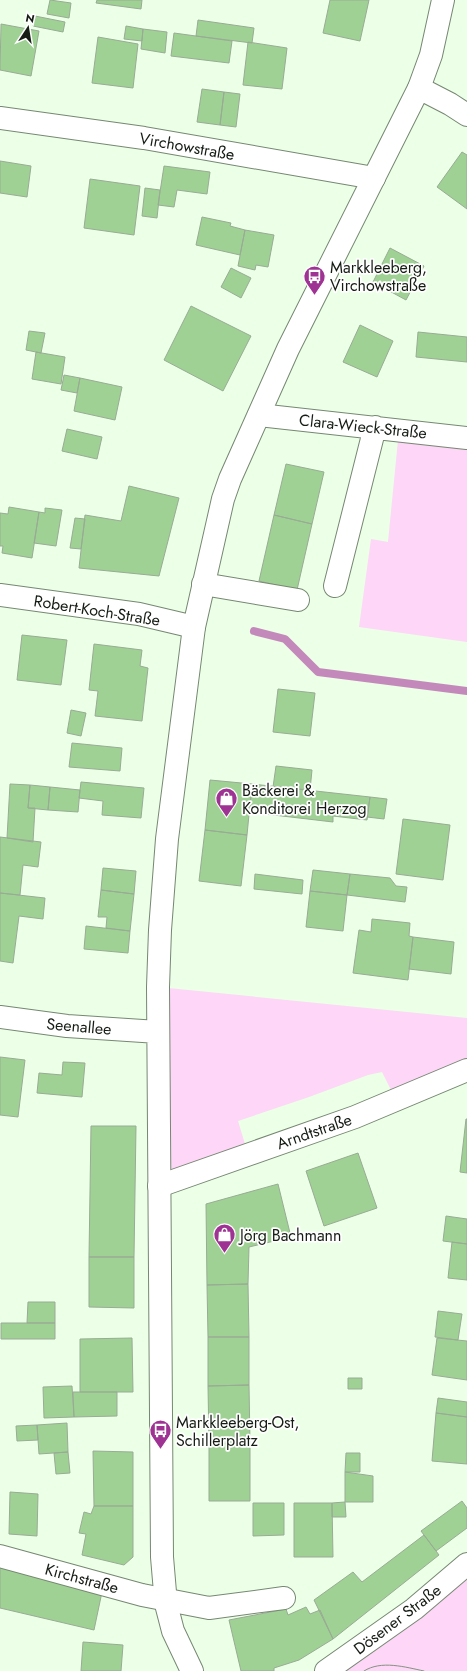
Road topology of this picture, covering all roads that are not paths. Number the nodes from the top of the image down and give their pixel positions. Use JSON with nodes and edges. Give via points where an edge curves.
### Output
{"nodes":[{"id":1,"x":443,"y":0,"type":"edge"},
{"id":2,"x":420,"y":88,"type":"junction"},
{"id":3,"x":467,"y":115,"type":"edge"},
{"id":4,"x":0,"y":118,"type":"edge"},
{"id":5,"x":374,"y":178,"type":"junction"},
{"id":6,"x":260,"y":415,"type":"junction"},
{"id":7,"x":375,"y":427,"type":"junction"},
{"id":8,"x":467,"y":438,"type":"edge"},
{"id":9,"x":203,"y":584,"type":"junction"},
{"id":10,"x":335,"y":586,"type":"dead end"},
{"id":11,"x":0,"y":595,"type":"edge"},
{"id":12,"x":298,"y":600,"type":"dead end"},
{"id":13,"x":194,"y":627,"type":"junction"},
{"id":14,"x":0,"y":1017,"type":"edge"},
{"id":15,"x":158,"y":1032,"type":"junction"},
{"id":16,"x":467,"y":1070,"type":"edge"},
{"id":17,"x":159,"y":1186,"type":"junction"},
{"id":18,"x":0,"y":1556,"type":"edge"},
{"id":19,"x":467,"y":1564,"type":"edge"},
{"id":20,"x":165,"y":1598,"type":"junction"},
{"id":21,"x":284,"y":1598,"type":"dead end"},
{"id":22,"x":192,"y":1671,"type":"edge"},
{"id":23,"x":326,"y":1671,"type":"edge"}],
"edges":[{"from":1,"to":2,"type":"main road","via":[[431,56]]},
{"from":2,"to":3,"type":"main road"},
{"from":2,"to":5,"type":"main road"},
{"from":4,"to":5,"type":"main road","name":"Virchowstraße","via":[[144,138]]},
{"from":5,"to":6,"type":"main road","via":[[288,349]]},
{"from":6,"to":7,"type":"main road","name":"Clara-Wieck-Straße"},
{"from":6,"to":9,"type":"main road","via":[[223,499]]},
{"from":7,"to":8,"type":"main road","name":"Clara-Wieck-Straße"},
{"from":7,"to":10,"type":"main road"},
{"from":9,"to":12,"type":"main road"},
{"from":9,"to":13,"type":"main road"},
{"from":11,"to":13,"type":"main road","name":"Robert-Koch-Straße","via":[[140,614]]},
{"from":13,"to":15,"type":"main road","via":[[165,865],[160,930]]},
{"from":14,"to":15,"type":"main road","name":"Seenallee","via":[[67,1026]]},
{"from":15,"to":17,"type":"main road"},
{"from":16,"to":17,"type":"main road","name":"Arndtstraße","via":[[356,1117]]},
{"from":17,"to":20,"type":"main road","via":[[162,1557]]},
{"from":18,"to":20,"type":"main road","name":"Kirchstraße","via":[[142,1595]]},
{"from":19,"to":23,"type":"main road","name":"Dösener Straße","via":[[414,1609]]},
{"from":20,"to":21,"type":"main road","name":"Kirchstraße","via":[[209,1608]]},
{"from":20,"to":22,"type":"main road","via":[[173,1631]]}]}
